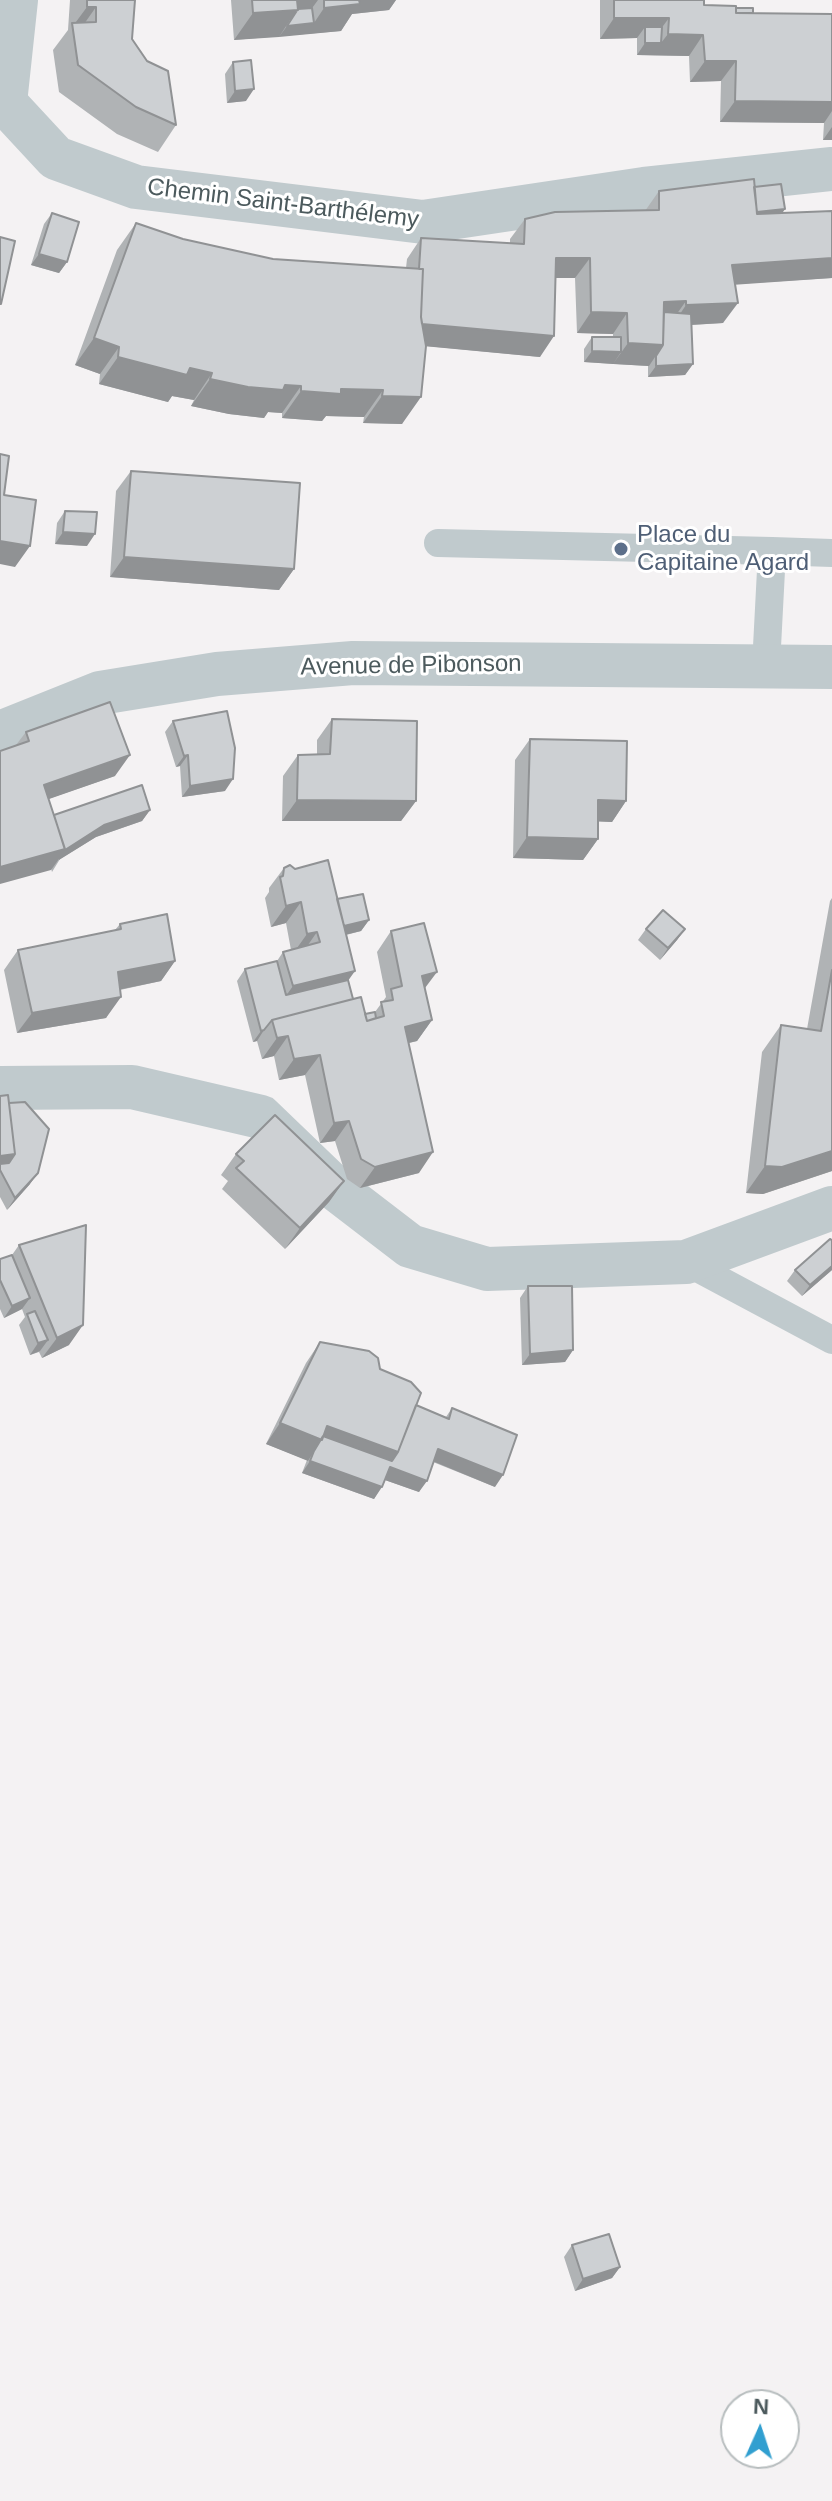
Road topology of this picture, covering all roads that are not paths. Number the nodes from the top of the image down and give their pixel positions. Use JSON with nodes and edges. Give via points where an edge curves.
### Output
{"nodes":[{"id":1,"x":16,"y":0,"type":"edge"},
{"id":2,"x":2,"y":104,"type":"edge"},
{"id":3,"x":832,"y":169,"type":"edge"},
{"id":4,"x":438,"y":543,"type":"dead end"},
{"id":5,"x":772,"y":551,"type":"junction"},
{"id":6,"x":832,"y":553,"type":"edge"},
{"id":7,"x":766,"y":666,"type":"junction"},
{"id":8,"x":832,"y":667,"type":"edge"},
{"id":9,"x":0,"y":733,"type":"edge"},
{"id":10,"x":0,"y":1088,"type":"edge"},
{"id":11,"x":832,"y":1208,"type":"edge"},
{"id":12,"x":686,"y":1262,"type":"junction"},
{"id":13,"x":832,"y":1340,"type":"edge"}],
"edges":[{"from":1,"to":2,"type":"street"},
{"from":2,"to":3,"type":"street","name":"Chemin Saint-Barthélemy","via":[[56,158],[136,187],[423,222],[644,189]]},
{"from":4,"to":5,"type":"lane"},
{"from":5,"to":6,"type":"lane"},
{"from":5,"to":7,"type":"lane"},
{"from":7,"to":8,"type":"street","name":"Avenue de Pibonson"},
{"from":7,"to":9,"type":"street","name":"Avenue de Pibonson","via":[[353,663],[217,674],[100,693]]},
{"from":10,"to":12,"type":"street","via":[[132,1087],[261,1117],[337,1190],[410,1246],[487,1269]]},
{"from":11,"to":12,"type":"street"},
{"from":12,"to":13,"type":"lane"}]}
